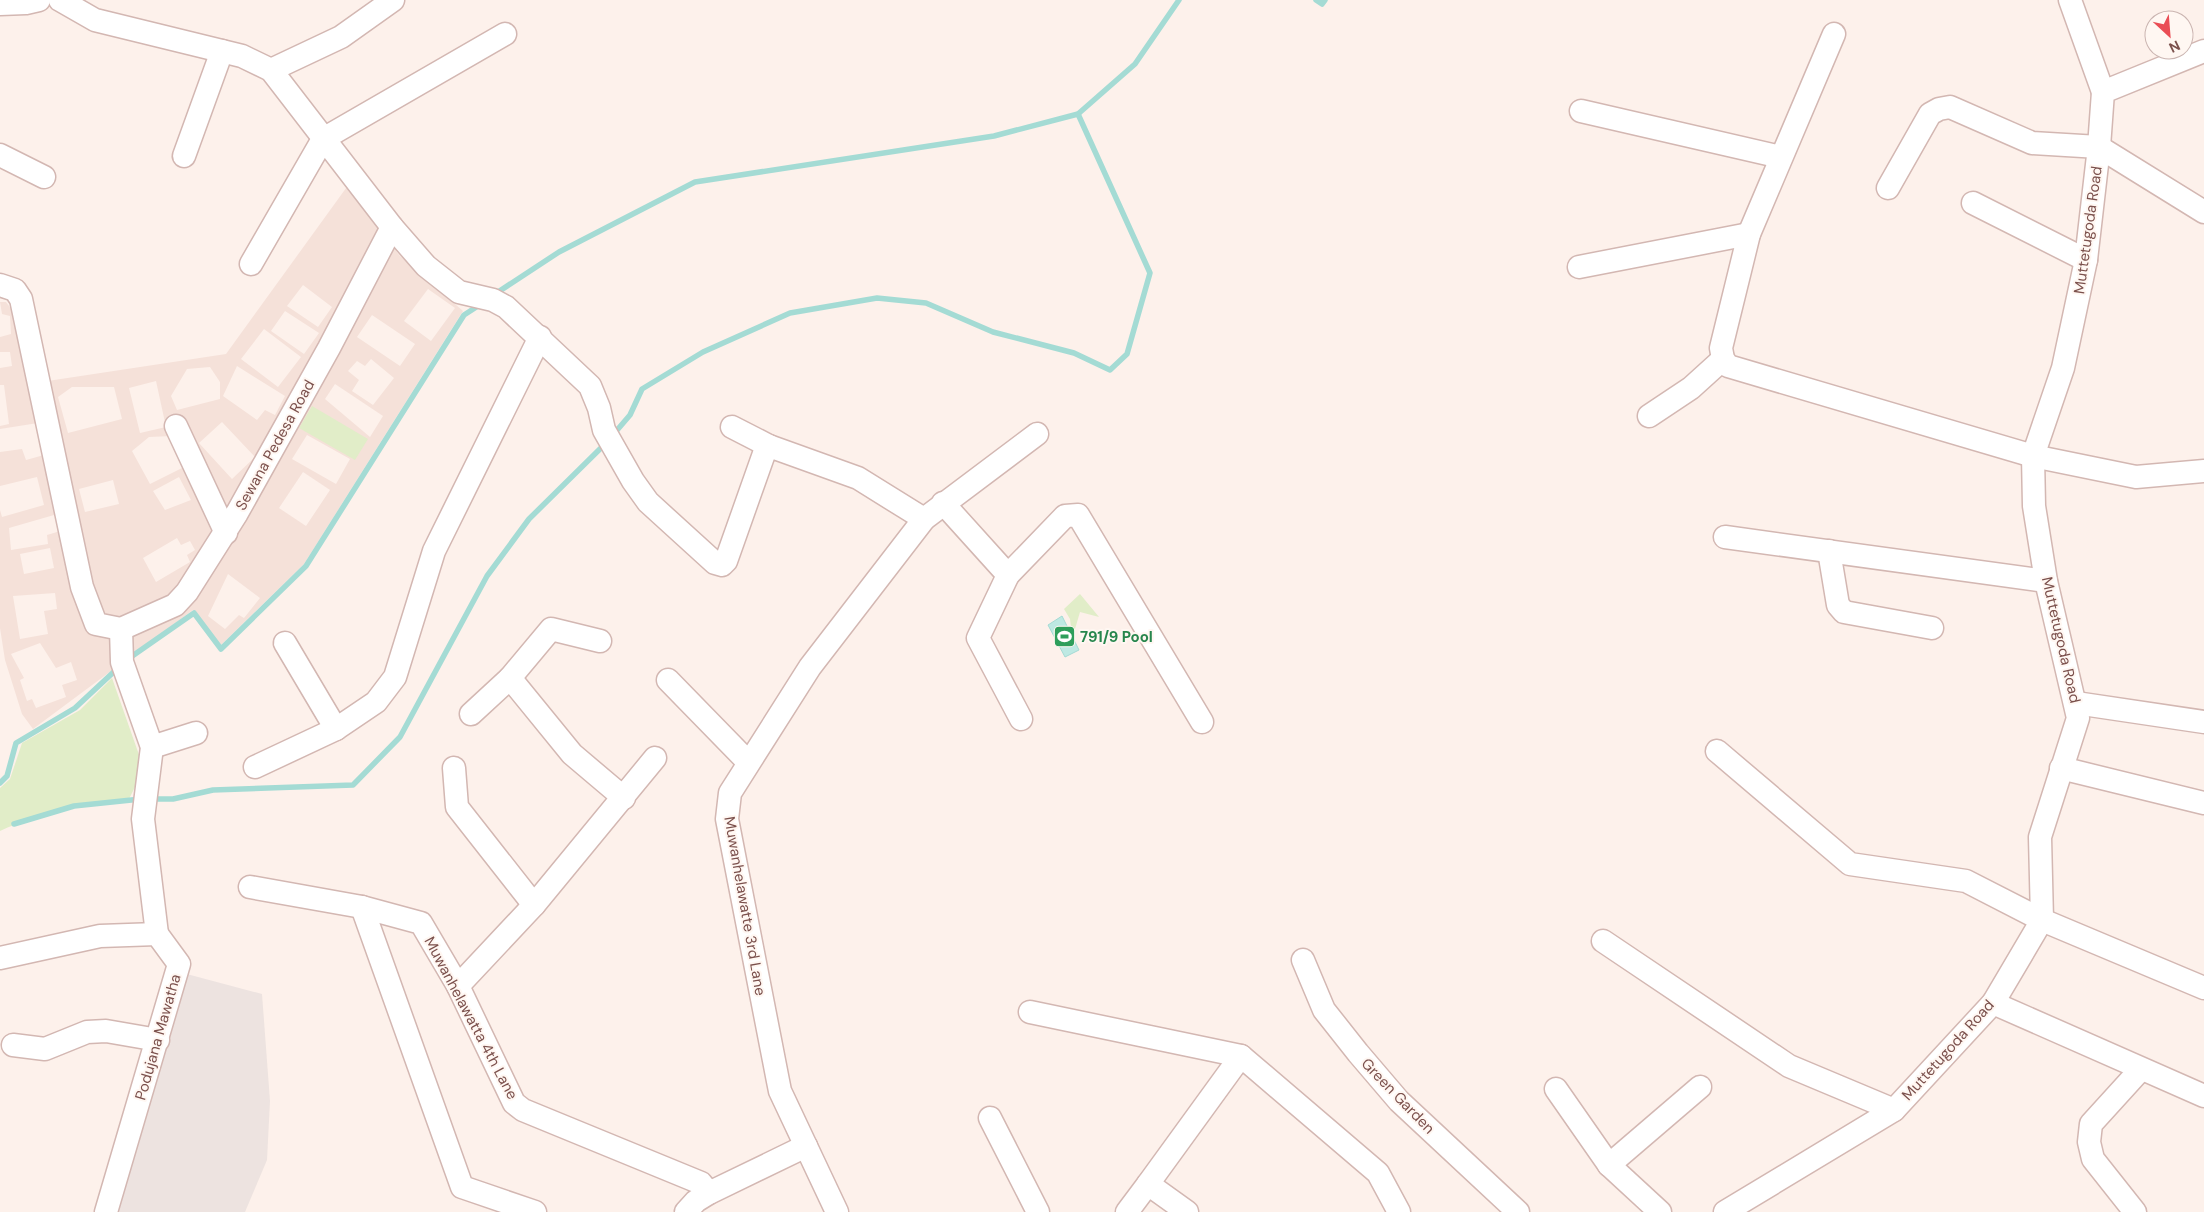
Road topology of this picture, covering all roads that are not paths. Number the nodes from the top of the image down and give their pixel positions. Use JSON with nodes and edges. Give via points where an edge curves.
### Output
{"nodes":[{"id":1,"x":39,"y":0,"type":"edge"},
{"id":2,"x":60,"y":0,"type":"edge"},
{"id":3,"x":393,"y":0,"type":"edge"},
{"id":4,"x":2070,"y":0,"type":"edge"},
{"id":5,"x":0,"y":4,"type":"edge"},
{"id":6,"x":505,"y":34,"type":"dead end"},
{"id":7,"x":1834,"y":34,"type":"dead end"},
{"id":8,"x":222,"y":51,"type":"junction"},
{"id":9,"x":2204,"y":51,"type":"edge"},
{"id":10,"x":271,"y":70,"type":"junction"},
{"id":11,"x":2103,"y":92,"type":"junction"},
{"id":12,"x":1581,"y":111,"type":"dead end"},
{"id":13,"x":323,"y":139,"type":"junction"},
{"id":14,"x":2099,"y":147,"type":"junction"},
{"id":15,"x":0,"y":155,"type":"edge"},
{"id":16,"x":184,"y":156,"type":"dead end"},
{"id":17,"x":1781,"y":157,"type":"junction"},
{"id":18,"x":44,"y":177,"type":"dead end"},
{"id":19,"x":1888,"y":188,"type":"dead end"},
{"id":20,"x":1973,"y":203,"type":"dead end"},
{"id":21,"x":2204,"y":212,"type":"edge"},
{"id":22,"x":392,"y":227,"type":"junction"},
{"id":23,"x":1749,"y":234,"type":"junction"},
{"id":24,"x":2086,"y":260,"type":"junction"},
{"id":25,"x":251,"y":264,"type":"dead end"},
{"id":26,"x":1579,"y":267,"type":"dead end"},
{"id":27,"x":0,"y":285,"type":"edge"},
{"id":28,"x":540,"y":337,"type":"junction"},
{"id":29,"x":1723,"y":360,"type":"junction"},
{"id":30,"x":1649,"y":416,"type":"dead end"},
{"id":31,"x":176,"y":426,"type":"dead end"},
{"id":32,"x":732,"y":427,"type":"dead end"},
{"id":33,"x":1037,"y":434,"type":"dead end"},
{"id":34,"x":769,"y":446,"type":"junction"},
{"id":35,"x":2033,"y":456,"type":"junction"},
{"id":36,"x":2204,"y":471,"type":"edge"},
{"id":37,"x":943,"y":503,"type":"junction"},
{"id":38,"x":924,"y":519,"type":"junction"},
{"id":39,"x":226,"y":533,"type":"junction"},
{"id":40,"x":1726,"y":537,"type":"dead end"},
{"id":41,"x":1829,"y":551,"type":"junction"},
{"id":42,"x":1008,"y":574,"type":"junction"},
{"id":43,"x":2046,"y":581,"type":"junction"},
{"id":44,"x":1932,"y":628,"type":"dead end"},
{"id":45,"x":121,"y":640,"type":"junction"},
{"id":46,"x":600,"y":641,"type":"dead end"},
{"id":47,"x":286,"y":644,"type":"dead end"},
{"id":48,"x":510,"y":678,"type":"junction"},
{"id":49,"x":668,"y":680,"type":"dead end"},
{"id":50,"x":2076,"y":703,"type":"junction"},
{"id":51,"x":471,"y":714,"type":"dead end"},
{"id":52,"x":1021,"y":719,"type":"dead end"},
{"id":53,"x":1202,"y":722,"type":"dead end"},
{"id":54,"x":2204,"y":722,"type":"edge"},
{"id":55,"x":336,"y":729,"type":"junction"},
{"id":56,"x":196,"y":733,"type":"dead end"},
{"id":57,"x":152,"y":747,"type":"junction"},
{"id":58,"x":1717,"y":751,"type":"dead end"},
{"id":59,"x":656,"y":758,"type":"dead end"},
{"id":60,"x":748,"y":762,"type":"junction"},
{"id":61,"x":255,"y":767,"type":"dead end"},
{"id":62,"x":454,"y":768,"type":"dead end"},
{"id":63,"x":2061,"y":768,"type":"junction"},
{"id":64,"x":624,"y":798,"type":"junction"},
{"id":65,"x":2204,"y":803,"type":"edge"},
{"id":66,"x":250,"y":887,"type":"dead end"},
{"id":67,"x":534,"y":905,"type":"junction"},
{"id":68,"x":362,"y":907,"type":"junction"},
{"id":69,"x":2042,"y":920,"type":"junction"},
{"id":70,"x":157,"y":934,"type":"junction"},
{"id":71,"x":1603,"y":941,"type":"dead end"},
{"id":72,"x":0,"y":958,"type":"edge"},
{"id":73,"x":1303,"y":960,"type":"dead end"},
{"id":74,"x":458,"y":986,"type":"junction"},
{"id":75,"x":2204,"y":988,"type":"edge"},
{"id":76,"x":1993,"y":1003,"type":"junction"},
{"id":77,"x":1030,"y":1012,"type":"dead end"},
{"id":78,"x":158,"y":1040,"type":"junction"},
{"id":79,"x":13,"y":1045,"type":"dead end"},
{"id":80,"x":1241,"y":1056,"type":"junction"},
{"id":81,"x":2141,"y":1069,"type":"junction"},
{"id":82,"x":1700,"y":1087,"type":"dead end"},
{"id":83,"x":1556,"y":1089,"type":"dead end"},
{"id":84,"x":2204,"y":1096,"type":"edge"},
{"id":85,"x":1894,"y":1110,"type":"junction"},
{"id":86,"x":990,"y":1118,"type":"dead end"},
{"id":87,"x":806,"y":1146,"type":"junction"},
{"id":88,"x":1609,"y":1165,"type":"junction"},
{"id":89,"x":1148,"y":1184,"type":"junction"},
{"id":90,"x":698,"y":1205,"type":"edge"},
{"id":91,"x":106,"y":1212,"type":"edge"},
{"id":92,"x":535,"y":1212,"type":"edge"},
{"id":93,"x":837,"y":1212,"type":"edge"},
{"id":94,"x":1038,"y":1212,"type":"edge"},
{"id":95,"x":1127,"y":1212,"type":"edge"},
{"id":96,"x":1187,"y":1212,"type":"edge"},
{"id":97,"x":1398,"y":1212,"type":"edge"},
{"id":98,"x":1518,"y":1212,"type":"edge"},
{"id":99,"x":1660,"y":1212,"type":"edge"},
{"id":100,"x":1725,"y":1212,"type":"edge"},
{"id":101,"x":2135,"y":1212,"type":"edge"}],
"edges":[{"from":1,"to":5,"type":"street","via":[[26,4]]},
{"from":2,"to":8,"type":"street","via":[[95,20]]},
{"from":3,"to":10,"type":"street","via":[[341,38]]},
{"from":4,"to":11,"type":"street"},
{"from":6,"to":13,"type":"street"},
{"from":7,"to":17,"type":"street"},
{"from":8,"to":10,"type":"street","via":[[242,56]]},
{"from":8,"to":16,"type":"street"},
{"from":9,"to":11,"type":"street"},
{"from":10,"to":13,"type":"street"},
{"from":11,"to":14,"type":"street","name":"Muttetugoda Road"},
{"from":12,"to":17,"type":"street"},
{"from":13,"to":22,"type":"street"},
{"from":13,"to":25,"type":"street"},
{"from":14,"to":19,"type":"street","via":[[2032,142],[1950,107],[1930,114]]},
{"from":14,"to":21,"type":"street"},
{"from":14,"to":24,"type":"street","name":"Muttetugoda Road"},
{"from":15,"to":18,"type":"street"},
{"from":17,"to":23,"type":"street"},
{"from":20,"to":24,"type":"street"},
{"from":22,"to":28,"type":"street","via":[[426,266],[459,292],[506,307]]},
{"from":22,"to":39,"type":"street","name":"Sewana Pedesa Road"},
{"from":23,"to":26,"type":"street"},
{"from":23,"to":29,"type":"street","via":[[1721,348]]},
{"from":24,"to":35,"type":"street","name":"Muttetugoda Road","via":[[2063,368]]},
{"from":27,"to":45,"type":"street","via":[[15,290],[21,299],[82,587],[96,624]]},
{"from":28,"to":34,"type":"street","via":[[590,386],[604,430],[648,502],[718,565],[726,561]]},
{"from":28,"to":55,"type":"street","via":[[434,551],[395,677],[376,702]]},
{"from":29,"to":30,"type":"street","via":[[1691,388]]},
{"from":29,"to":35,"type":"street","via":[[1728,366]]},
{"from":31,"to":39,"type":"street"},
{"from":32,"to":34,"type":"street"},
{"from":33,"to":37,"type":"street","name":"Muwanhelawatte 3rd Lane"},
{"from":34,"to":38,"type":"street","via":[[858,478]]},
{"from":35,"to":36,"type":"street","via":[[2136,478]]},
{"from":35,"to":43,"type":"street","name":"Muttetugoda Road","via":[[2034,506]]},
{"from":37,"to":38,"type":"street","name":"Muwanhelawatte 3rd Lane"},
{"from":37,"to":42,"type":"street"},
{"from":38,"to":60,"type":"street","name":"Muwanhelawatte 3rd Lane","via":[[810,667]]},
{"from":39,"to":45,"type":"street","name":"Sewana Pedesa Road","via":[[187,592],[174,605]]},
{"from":40,"to":41,"type":"street"},
{"from":41,"to":43,"type":"street"},
{"from":41,"to":44,"type":"street","via":[[1838,605],[1844,612]]},
{"from":42,"to":52,"type":"street","via":[[978,638]]},
{"from":42,"to":53,"type":"street","via":[[1065,516],[1078,515]]},
{"from":43,"to":50,"type":"street","name":"Muttetugoda Road"},
{"from":45,"to":57,"type":"street","via":[[126,674]]},
{"from":46,"to":48,"type":"street","via":[[551,629]]},
{"from":47,"to":55,"type":"street"},
{"from":48,"to":51,"type":"street"},
{"from":48,"to":64,"type":"street","via":[[572,754]]},
{"from":49,"to":60,"type":"street"},
{"from":50,"to":54,"type":"street"},
{"from":50,"to":63,"type":"street","name":"Muttetugoda Road","via":[[2078,718]]},
{"from":55,"to":61,"type":"street"},
{"from":56,"to":57,"type":"street"},
{"from":57,"to":70,"type":"street","via":[[143,819]]},
{"from":58,"to":69,"type":"street","via":[[1850,864],[1966,881]]},
{"from":59,"to":64,"type":"street"},
{"from":60,"to":87,"type":"street","name":"Muwanhelawatte 3rd Lane","via":[[730,793],[727,819],[778,1081]]},
{"from":62,"to":67,"type":"street","via":[[457,807]]},
{"from":63,"to":65,"type":"street"},
{"from":63,"to":69,"type":"street","name":"Muttetugoda Road","via":[[2040,836]]},
{"from":64,"to":67,"type":"street"},
{"from":66,"to":68,"type":"street","name":"Muwanhelawatta 4th Lane"},
{"from":67,"to":74,"type":"street"},
{"from":68,"to":74,"type":"street","name":"Muwanhelawatta 4th Lane","via":[[421,923]]},
{"from":68,"to":92,"type":"street","via":[[462,1187]]},
{"from":69,"to":75,"type":"street"},
{"from":69,"to":76,"type":"street","name":"Muttetugoda Road"},
{"from":70,"to":72,"type":"street","via":[[100,936]]},
{"from":70,"to":78,"type":"street","name":"Podujana Mawatha","via":[[179,964]]},
{"from":71,"to":85,"type":"street","via":[[1789,1066]]},
{"from":73,"to":98,"type":"street","name":"Green Garden","via":[[1324,1010],[1358,1053],[1399,1101]]},
{"from":74,"to":90,"type":"street","name":"Muwanhelawatta 4th Lane","via":[[514,1103],[523,1110],[700,1183]]},
{"from":76,"to":81,"type":"street"},
{"from":76,"to":85,"type":"street","name":"Muttetugoda Road"},
{"from":77,"to":80,"type":"street"},
{"from":78,"to":79,"type":"street","via":[[106,1031],[87,1032],[46,1050]]},
{"from":78,"to":91,"type":"street","name":"Podujana Mawatha"},
{"from":80,"to":89,"type":"street"},
{"from":80,"to":97,"type":"street","via":[[1378,1173]]},
{"from":81,"to":84,"type":"street"},
{"from":81,"to":101,"type":"street","via":[[2091,1124],[2090,1142],[2093,1159]]},
{"from":82,"to":88,"type":"street"},
{"from":83,"to":88,"type":"street"},
{"from":85,"to":100,"type":"street","name":"Muttetugoda Road"},
{"from":86,"to":94,"type":"street"},
{"from":87,"to":90,"type":"street"},
{"from":87,"to":93,"type":"street","name":"Muwanhelawatte 3rd Lane"},
{"from":88,"to":99,"type":"street"},
{"from":89,"to":95,"type":"street"},
{"from":89,"to":96,"type":"street"}]}
